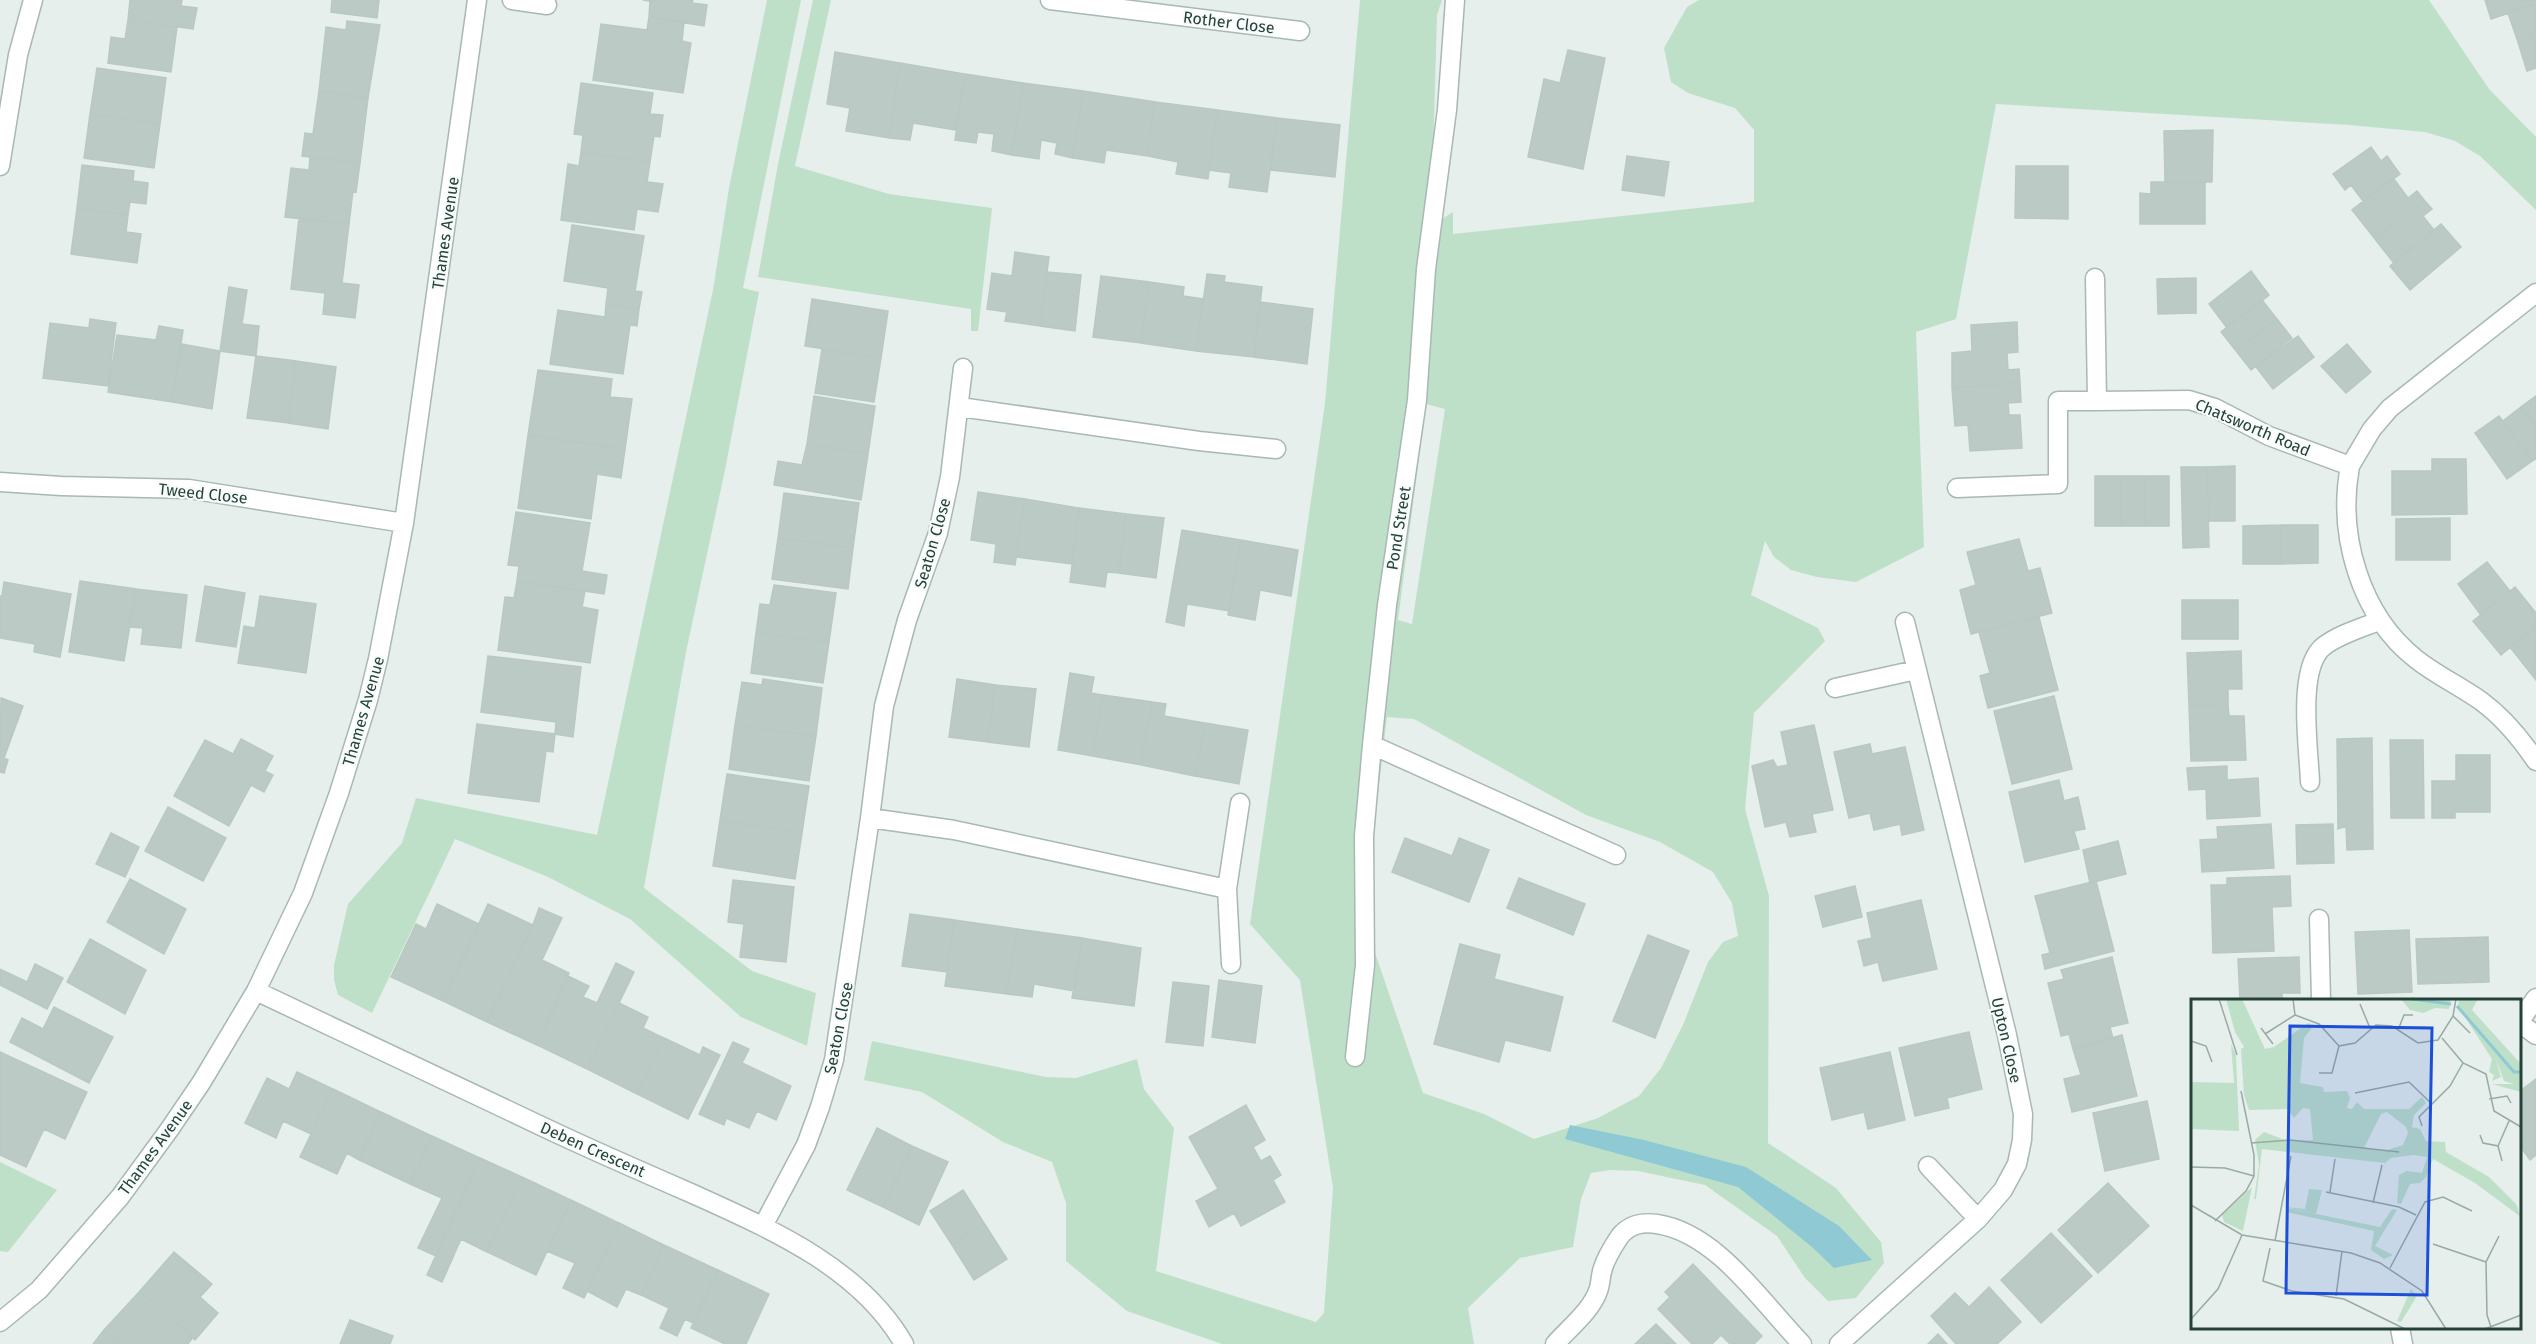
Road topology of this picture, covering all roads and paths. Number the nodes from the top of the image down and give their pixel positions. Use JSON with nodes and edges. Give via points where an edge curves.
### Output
{"nodes":[{"id":1,"x":33,"y":0,"type":"edge"},
{"id":2,"x":477,"y":0,"type":"edge"},
{"id":3,"x":512,"y":0,"type":"edge"},
{"id":4,"x":1050,"y":0,"type":"edge"},
{"id":5,"x":1455,"y":0,"type":"edge"},
{"id":6,"x":547,"y":5,"type":"dead end"},
{"id":7,"x":1300,"y":31,"type":"dead end"},
{"id":8,"x":0,"y":166,"type":"edge"},
{"id":9,"x":2095,"y":278,"type":"dead end"},
{"id":10,"x":2536,"y":293,"type":"edge"},
{"id":11,"x":963,"y":368,"type":"dead end"},
{"id":12,"x":2097,"y":401,"type":"junction"},
{"id":13,"x":960,"y":407,"type":"junction"},
{"id":14,"x":1276,"y":449,"type":"dead end"},
{"id":15,"x":2350,"y":466,"type":"junction"},
{"id":16,"x":0,"y":482,"type":"edge"},
{"id":17,"x":1957,"y":488,"type":"dead end"},
{"id":18,"x":404,"y":523,"type":"junction"},
{"id":19,"x":2379,"y":621,"type":"junction"},
{"id":20,"x":1905,"y":622,"type":"dead end"},
{"id":21,"x":1916,"y":670,"type":"junction"},
{"id":22,"x":1835,"y":688,"type":"dead end"},
{"id":23,"x":1372,"y":745,"type":"junction"},
{"id":24,"x":2535,"y":757,"type":"edge"},
{"id":25,"x":2310,"y":782,"type":"dead end"},
{"id":26,"x":1240,"y":803,"type":"dead end"},
{"id":27,"x":870,"y":818,"type":"junction"},
{"id":28,"x":1616,"y":855,"type":"dead end"},
{"id":29,"x":1227,"y":889,"type":"junction"},
{"id":30,"x":2319,"y":919,"type":"dead end"},
{"id":31,"x":1231,"y":964,"type":"dead end"},
{"id":32,"x":256,"y":991,"type":"junction"},
{"id":33,"x":2536,"y":998,"type":"edge"},
{"id":34,"x":2321,"y":999,"type":"edge"},
{"id":35,"x":2521,"y":1020,"type":"edge"},
{"id":36,"x":2521,"y":1023,"type":"edge"},
{"id":37,"x":2536,"y":1035,"type":"edge"},
{"id":38,"x":1355,"y":1057,"type":"dead end"},
{"id":39,"x":1928,"y":1166,"type":"dead end"},
{"id":40,"x":1978,"y":1219,"type":"junction"},
{"id":41,"x":763,"y":1226,"type":"junction"},
{"id":42,"x":0,"y":1322,"type":"edge"},
{"id":43,"x":2400,"y":1329,"type":"edge"},
{"id":44,"x":904,"y":1344,"type":"edge"},
{"id":45,"x":1556,"y":1344,"type":"edge"},
{"id":46,"x":1802,"y":1344,"type":"edge"},
{"id":47,"x":1839,"y":1344,"type":"edge"},
{"id":48,"x":2403,"y":1344,"type":"edge"}],
"edges":[{"from":1,"to":8,"type":"street","via":[[18,55]]},
{"from":2,"to":18,"type":"street","name":"Thames Avenue"},
{"from":3,"to":6,"type":"street"},
{"from":4,"to":7,"type":"street","name":"Rother Close"},
{"from":5,"to":23,"type":"street","name":"Pond Street","via":[[1447,110],[1426,269],[1417,400],[1387,605]]},
{"from":9,"to":12,"type":"street"},
{"from":10,"to":15,"type":"street","via":[[2390,408]]},
{"from":11,"to":13,"type":"street","name":"Seaton Close"},
{"from":12,"to":15,"type":"street","name":"Chatsworth Road","via":[[2189,400]]},
{"from":12,"to":17,"type":"street","name":"Chatsworth Road","via":[[2058,401],[2058,484]]},
{"from":13,"to":14,"type":"street"},
{"from":13,"to":27,"type":"street","name":"Seaton Close","via":[[938,533],[893,665],[884,706]]},
{"from":15,"to":19,"type":"street","via":[[2347,520],[2352,550],[2359,579]]},
{"from":16,"to":18,"type":"street","name":"Tweed Close","via":[[189,489]]},
{"from":18,"to":32,"type":"street","name":"Thames Avenue","via":[[376,669],[339,793],[303,892]]},
{"from":19,"to":24,"type":"street","via":[[2416,660],[2481,700]]},
{"from":19,"to":25,"type":"street","via":[[2322,647],[2313,660],[2307,694]]},
{"from":20,"to":21,"type":"street","name":"Upton Close"},
{"from":21,"to":22,"type":"street"},
{"from":21,"to":40,"type":"street","name":"Upton Close","via":[[2023,1114],[2017,1164],[2003,1190]]},
{"from":23,"to":28,"type":"street"},
{"from":23,"to":38,"type":"street","name":"Pond Street","via":[[1364,836],[1365,965]]},
{"from":26,"to":29,"type":"street"},
{"from":27,"to":29,"type":"street","via":[[954,830]]},
{"from":27,"to":41,"type":"street","name":"Seaton Close","via":[[834,1060],[806,1145]]},
{"from":29,"to":31,"type":"street"},
{"from":30,"to":34,"type":"street"},
{"from":32,"to":41,"type":"street","name":"Deben Crescent"},
{"from":32,"to":42,"type":"street","name":"Thames Avenue","via":[[201,1083],[132,1181],[39,1290]]},
{"from":33,"to":35,"type":"street"},
{"from":36,"to":37,"type":"street"},
{"from":39,"to":40,"type":"street"},
{"from":40,"to":47,"type":"street","name":"Upton Close"},
{"from":41,"to":44,"type":"street","name":"Deben Crescent","via":[[848,1280],[882,1311]]},
{"from":43,"to":48,"type":"street"},
{"from":45,"to":46,"type":"street","via":[[1591,1305],[1603,1267],[1621,1235],[1633,1225],[1650,1223],[1668,1226],[1694,1239],[1740,1276]]}]}
